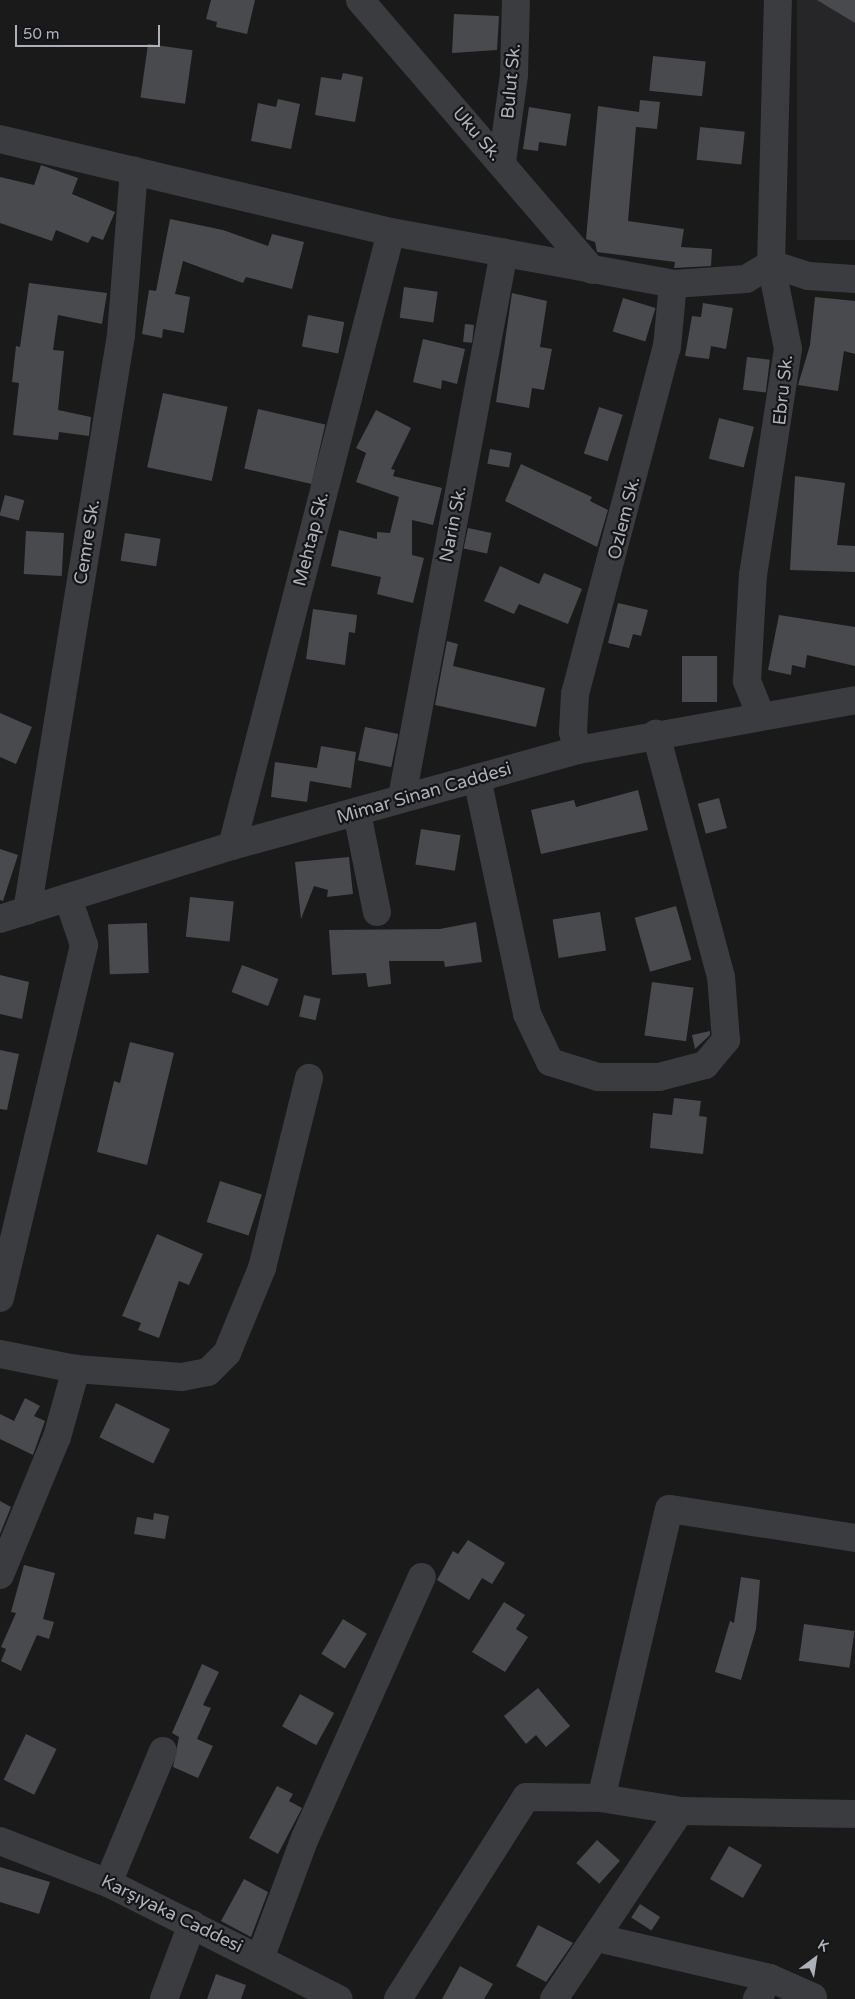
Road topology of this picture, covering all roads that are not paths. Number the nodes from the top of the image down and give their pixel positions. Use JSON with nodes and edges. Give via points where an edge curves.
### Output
{"nodes":[{"id":1,"x":360,"y":0,"type":"edge"},
{"id":2,"x":516,"y":0,"type":"edge"},
{"id":3,"x":778,"y":0,"type":"edge"},
{"id":4,"x":0,"y":139,"type":"edge"},
{"id":5,"x":502,"y":162,"type":"junction"},
{"id":6,"x":134,"y":171,"type":"junction"},
{"id":7,"x":391,"y":232,"type":"junction"},
{"id":8,"x":504,"y":252,"type":"junction"},
{"id":9,"x":771,"y":264,"type":"junction"},
{"id":10,"x":592,"y":270,"type":"junction"},
{"id":11,"x":855,"y":280,"type":"edge"},
{"id":12,"x":673,"y":284,"type":"junction"},
{"id":13,"x":855,"y":700,"type":"edge"},
{"id":14,"x":761,"y":716,"type":"junction"},
{"id":15,"x":656,"y":734,"type":"junction"},
{"id":16,"x":578,"y":750,"type":"junction"},
{"id":17,"x":477,"y":778,"type":"junction"},
{"id":18,"x":402,"y":797,"type":"junction"},
{"id":19,"x":357,"y":813,"type":"junction"},
{"id":20,"x":232,"y":846,"type":"junction"},
{"id":21,"x":68,"y":898,"type":"junction"},
{"id":22,"x":26,"y":911,"type":"junction"},
{"id":23,"x":377,"y":912,"type":"dead end"},
{"id":24,"x":0,"y":919,"type":"edge"},
{"id":25,"x":308,"y":1078,"type":"dead end"},
{"id":26,"x":0,"y":1298,"type":"edge"},
{"id":27,"x":0,"y":1354,"type":"edge"},
{"id":28,"x":76,"y":1369,"type":"junction"},
{"id":29,"x":855,"y":1538,"type":"edge"},
{"id":30,"x":0,"y":1575,"type":"edge"},
{"id":31,"x":422,"y":1577,"type":"dead end"},
{"id":32,"x":164,"y":1751,"type":"dead end"},
{"id":33,"x":601,"y":1798,"type":"junction"},
{"id":34,"x":680,"y":1811,"type":"junction"},
{"id":35,"x":855,"y":1814,"type":"edge"},
{"id":36,"x":0,"y":1841,"type":"edge"},
{"id":37,"x":108,"y":1883,"type":"junction"},
{"id":38,"x":192,"y":1924,"type":"junction"},
{"id":39,"x":598,"y":1938,"type":"junction"},
{"id":40,"x":260,"y":1956,"type":"junction"},
{"id":41,"x":764,"y":1988,"type":"edge"},
{"id":42,"x":813,"y":1997,"type":"dead end"},
{"id":43,"x":164,"y":1999,"type":"edge"},
{"id":44,"x":339,"y":1999,"type":"edge"},
{"id":45,"x":398,"y":1999,"type":"edge"},
{"id":46,"x":554,"y":1999,"type":"edge"}],
"edges":[{"from":1,"to":5,"type":"street","name":"Uku Sk."},
{"from":2,"to":5,"type":"street","name":"Bulut Sk.","via":[[514,75]]},
{"from":3,"to":9,"type":"street","name":"Ebru Sk."},
{"from":4,"to":6,"type":"street"},
{"from":5,"to":10,"type":"street","name":"Uku Sk."},
{"from":6,"to":7,"type":"street"},
{"from":6,"to":22,"type":"street","name":"Cemre Sk.","via":[[121,335]]},
{"from":7,"to":8,"type":"street"},
{"from":7,"to":20,"type":"street","name":"Mehtap Sk."},
{"from":8,"to":10,"type":"street"},
{"from":8,"to":18,"type":"street","name":"Narin Sk."},
{"from":9,"to":11,"type":"street","via":[[808,276]]},
{"from":9,"to":12,"type":"street","via":[[746,279]]},
{"from":9,"to":14,"type":"street","name":"Ebru Sk.","via":[[788,349],[754,575],[747,681]]},
{"from":10,"to":12,"type":"street"},
{"from":12,"to":16,"type":"street","name":"Ozlem Sk.","via":[[667,347],[575,694],[573,732]]},
{"from":13,"to":14,"type":"street","name":"Mimar Sinan Caddesi"},
{"from":14,"to":15,"type":"street","name":"Mimar Sinan Caddesi"},
{"from":15,"to":16,"type":"street","name":"Mimar Sinan Caddesi"},
{"from":15,"to":17,"type":"street","via":[[721,977],[726,1040],[705,1065],[659,1077],[598,1077],[550,1062],[527,1014]]},
{"from":16,"to":17,"type":"street","name":"Mimar Sinan Caddesi"},
{"from":17,"to":18,"type":"street","name":"Mimar Sinan Caddesi"},
{"from":18,"to":19,"type":"street","name":"Mimar Sinan Caddesi"},
{"from":19,"to":20,"type":"street","name":"Mimar Sinan Caddesi"},
{"from":19,"to":23,"type":"street"},
{"from":20,"to":21,"type":"street","name":"Mimar Sinan Caddesi"},
{"from":21,"to":22,"type":"street","name":"Mimar Sinan Caddesi"},
{"from":21,"to":26,"type":"street","via":[[84,945]]},
{"from":22,"to":24,"type":"street","name":"Mimar Sinan Caddesi"},
{"from":25,"to":28,"type":"street","via":[[262,1268],[226,1352],[208,1372],[182,1377]]},
{"from":27,"to":28,"type":"street"},
{"from":28,"to":30,"type":"street","via":[[58,1437]]},
{"from":29,"to":33,"type":"street","via":[[669,1509]]},
{"from":31,"to":40,"type":"street","via":[[305,1838]]},
{"from":32,"to":37,"type":"street"},
{"from":33,"to":34,"type":"street"},
{"from":33,"to":45,"type":"street","via":[[526,1797]]},
{"from":34,"to":35,"type":"street"},
{"from":34,"to":39,"type":"street"},
{"from":36,"to":37,"type":"street","name":"Karşıyaka Caddesi"},
{"from":37,"to":38,"type":"street","name":"Karşıyaka Caddesi"},
{"from":38,"to":40,"type":"street","name":"Karşıyaka Caddesi"},
{"from":38,"to":43,"type":"street"},
{"from":39,"to":41,"type":"street"},
{"from":39,"to":46,"type":"street"},
{"from":40,"to":44,"type":"street","name":"Karşıyaka Caddesi"},
{"from":41,"to":42,"type":"street"}]}
